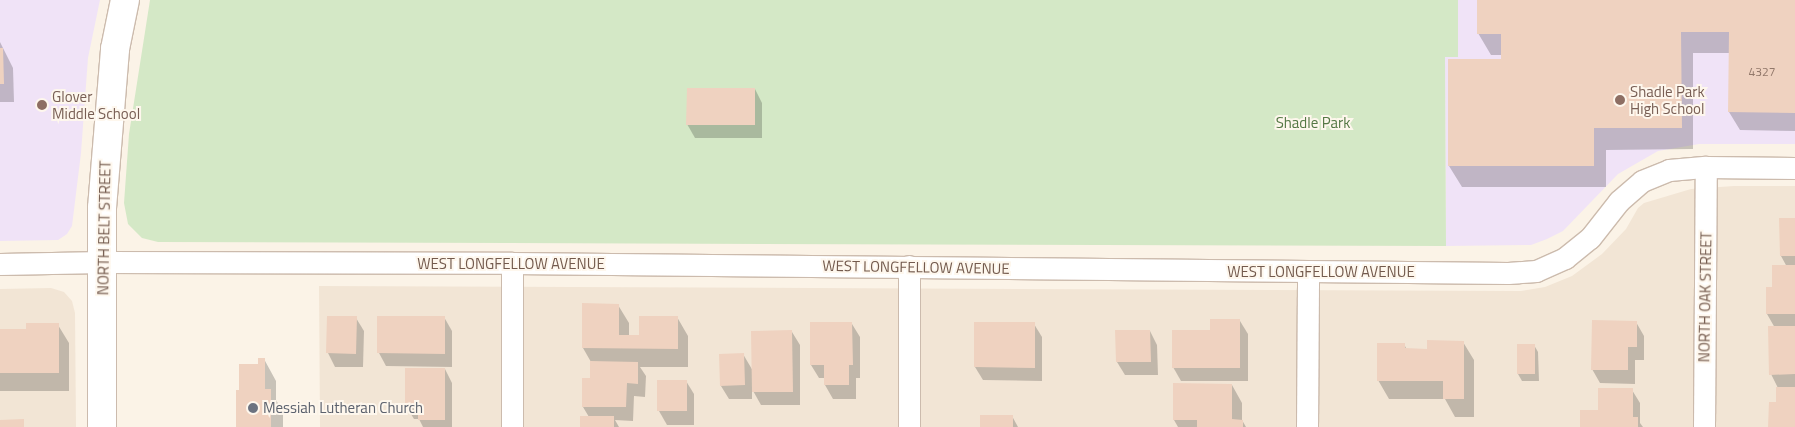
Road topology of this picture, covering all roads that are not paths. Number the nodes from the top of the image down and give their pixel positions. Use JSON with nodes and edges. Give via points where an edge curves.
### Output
{"nodes":[{"id":1,"x":125,"y":0,"type":"edge"},
{"id":2,"x":1706,"y":167,"type":"junction"},
{"id":3,"x":1795,"y":168,"type":"edge"},
{"id":4,"x":103,"y":262,"type":"junction"},
{"id":5,"x":512,"y":263,"type":"junction"},
{"id":6,"x":0,"y":264,"type":"edge"},
{"id":7,"x":909,"y":266,"type":"junction"},
{"id":8,"x":1308,"y":272,"type":"junction"},
{"id":9,"x":102,"y":427,"type":"edge"},
{"id":10,"x":512,"y":427,"type":"edge"},
{"id":11,"x":909,"y":427,"type":"edge"},
{"id":12,"x":1307,"y":427,"type":"edge"},
{"id":13,"x":1704,"y":427,"type":"edge"}],
"edges":[{"from":1,"to":4,"type":"street","name":"NORTH BELT STREET","via":[[114,49],[102,208]]},
{"from":2,"to":3,"type":"street","name":"WEST LONGFELLOW AVENUE"},
{"from":2,"to":8,"type":"street","name":"WEST LONGFELLOW AVENUE","via":[[1669,170],[1642,180],[1619,201],[1590,238],[1565,258],[1536,271]]},
{"from":2,"to":13,"type":"street","name":"NORTH OAK STREET"},
{"from":4,"to":5,"type":"street","name":"WEST LONGFELLOW AVENUE"},
{"from":4,"to":6,"type":"street","name":"WEST LONGFELLOW AVENUE"},
{"from":4,"to":9,"type":"street","name":"NORTH BELT STREET"},
{"from":5,"to":7,"type":"street","name":"WEST LONGFELLOW AVENUE"},
{"from":5,"to":10,"type":"street"},
{"from":7,"to":8,"type":"street","name":"WEST LONGFELLOW AVENUE"},
{"from":7,"to":11,"type":"street"},
{"from":8,"to":12,"type":"street"}]}
